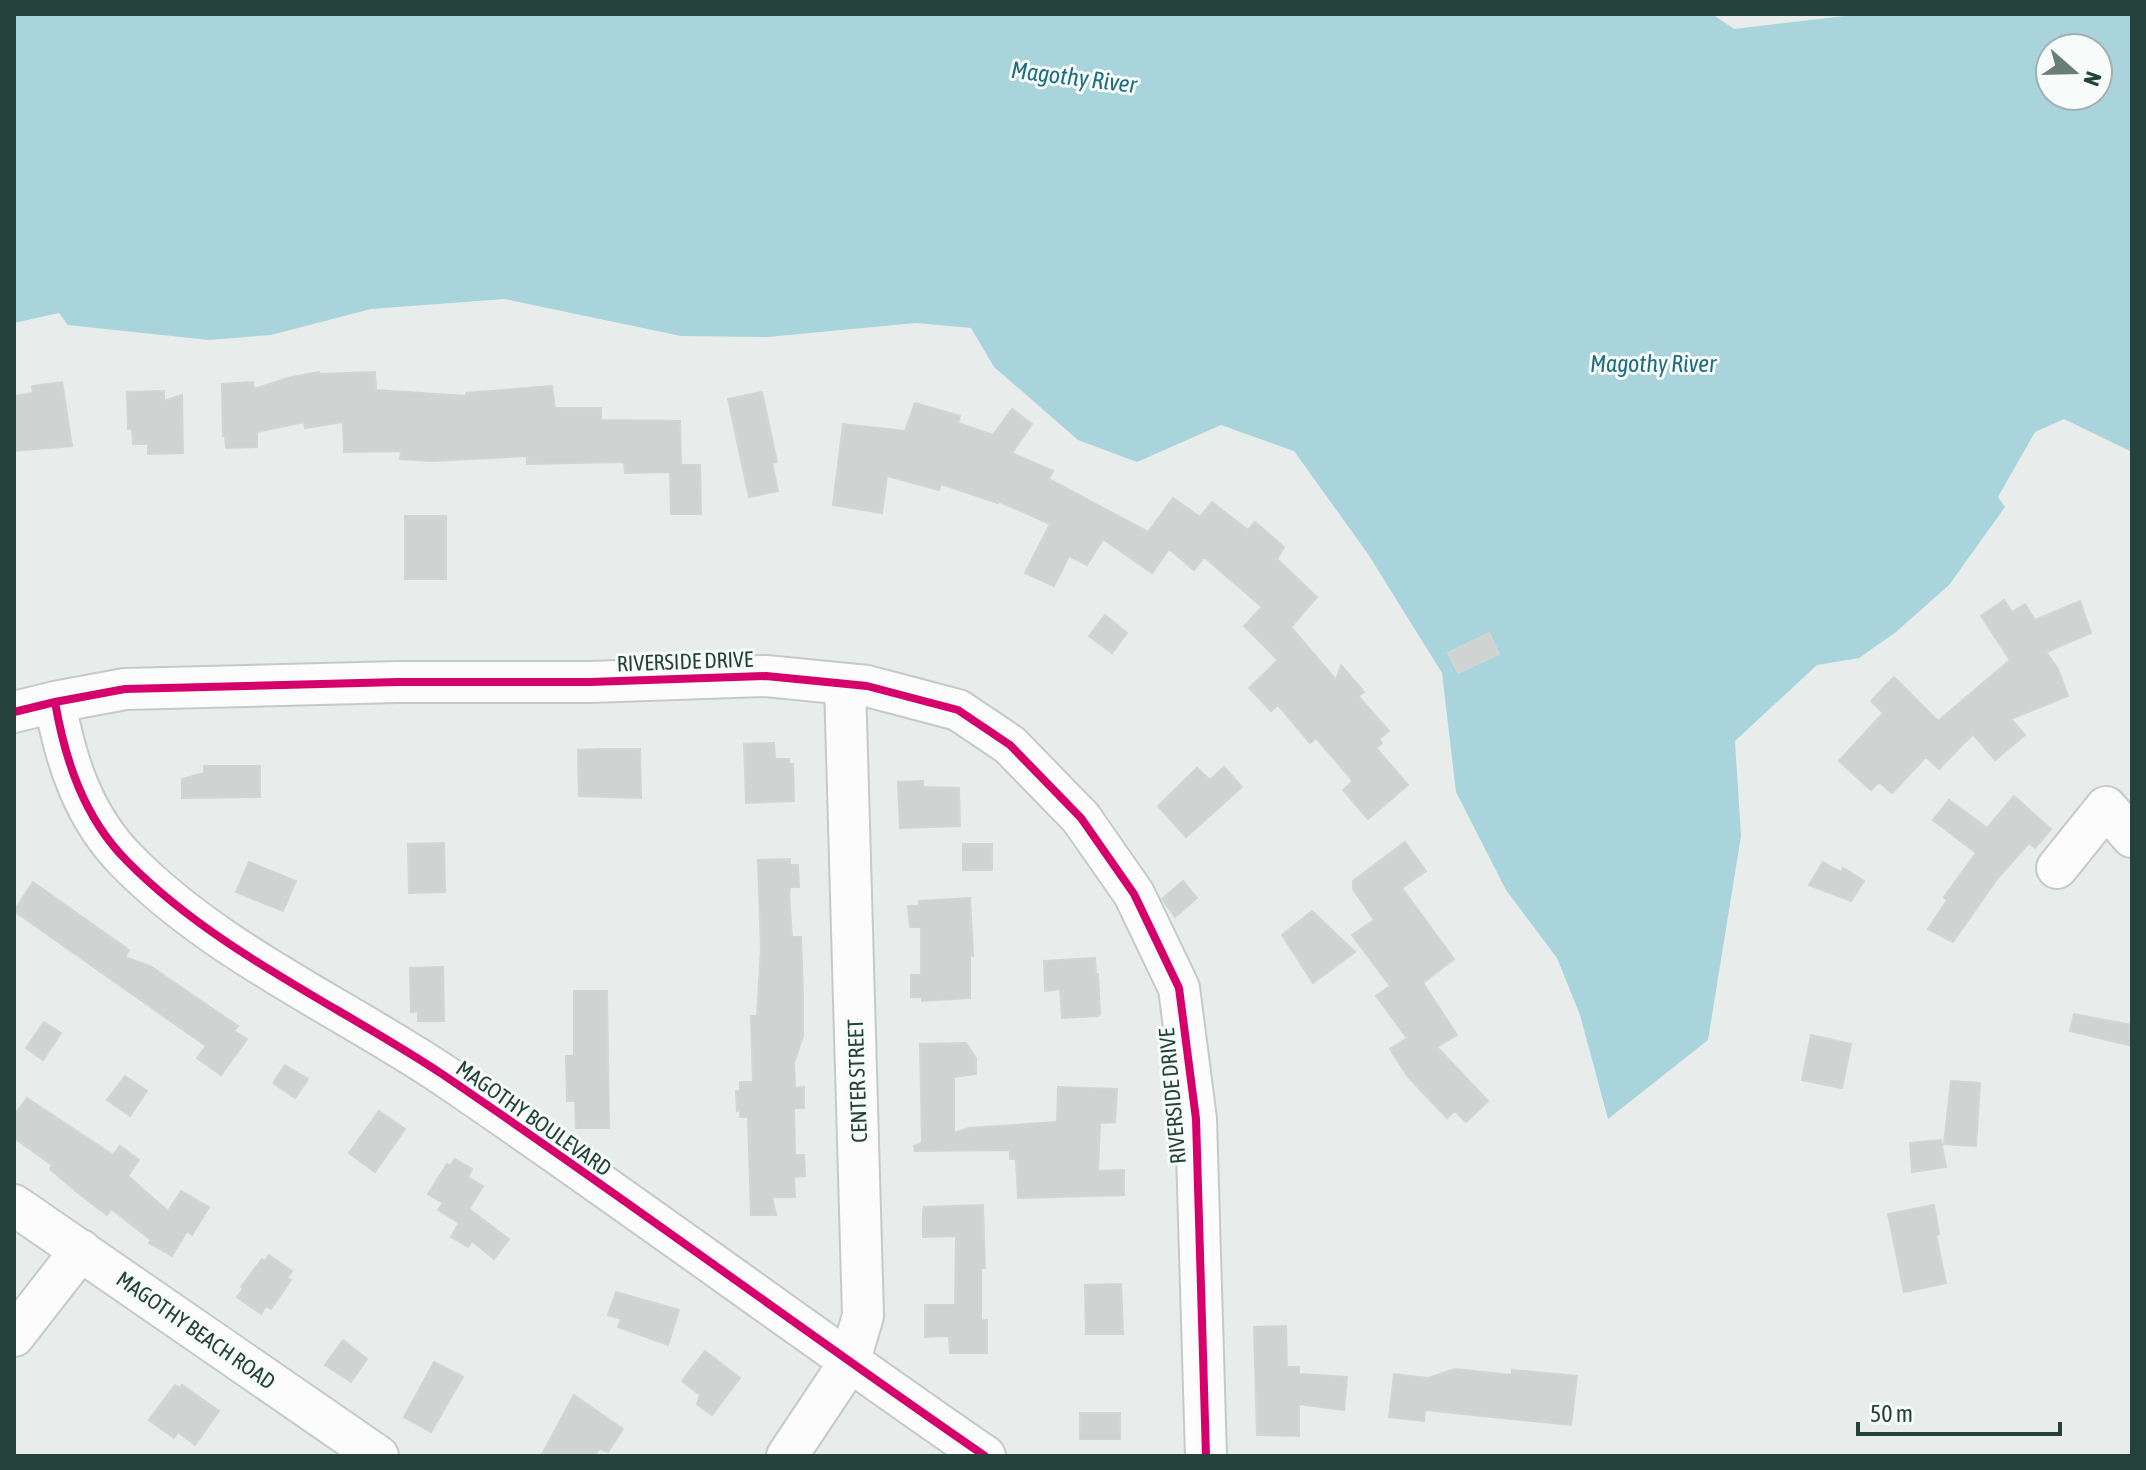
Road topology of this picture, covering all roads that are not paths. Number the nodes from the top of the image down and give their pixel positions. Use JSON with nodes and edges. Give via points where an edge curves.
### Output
{"nodes":[{"id":1,"x":845,"y":684,"type":"junction"},
{"id":2,"x":55,"y":702,"type":"junction"},
{"id":3,"x":14,"y":712,"type":"edge"},
{"id":4,"x":2132,"y":837,"type":"edge"},
{"id":5,"x":2057,"y":868,"type":"dead end"},
{"id":6,"x":14,"y":1205,"type":"edge"},
{"id":7,"x":81,"y":1250,"type":"junction"},
{"id":8,"x":14,"y":1336,"type":"edge"},
{"id":9,"x":849,"y":1363,"type":"junction"},
{"id":10,"x":378,"y":1456,"type":"edge"},
{"id":11,"x":787,"y":1456,"type":"edge"},
{"id":12,"x":985,"y":1456,"type":"edge"},
{"id":13,"x":1206,"y":1456,"type":"edge"}],
"edges":[{"from":1,"to":2,"type":"street","name":"RIVERSIDE DRIVE","via":[[766,676],[398,682],[125,689]]},
{"from":1,"to":9,"type":"street","name":"CENTER STREET","via":[[863,1316]]},
{"from":1,"to":13,"type":"street","name":"RIVERSIDE DRIVE","via":[[958,710],[1010,745],[1081,818],[1134,894],[1171,967],[1179,988],[1196,1119]]},
{"from":2,"to":3,"type":"street","name":"RIVERSIDE DRIVE"},
{"from":2,"to":9,"type":"street","name":"MAGOTHY BOULEVARD","via":[[63,747],[93,821],[126,861],[190,918],[440,1073]]},
{"from":4,"to":5,"type":"street","via":[[2106,807]]},
{"from":6,"to":7,"type":"street","name":"MAGOTHY BEACH ROAD"},
{"from":7,"to":8,"type":"street"},
{"from":7,"to":10,"type":"street","name":"MAGOTHY BEACH ROAD"},
{"from":9,"to":11,"type":"street","name":"CENTER STREET"},
{"from":9,"to":12,"type":"street","name":"MAGOTHY BOULEVARD"}]}
